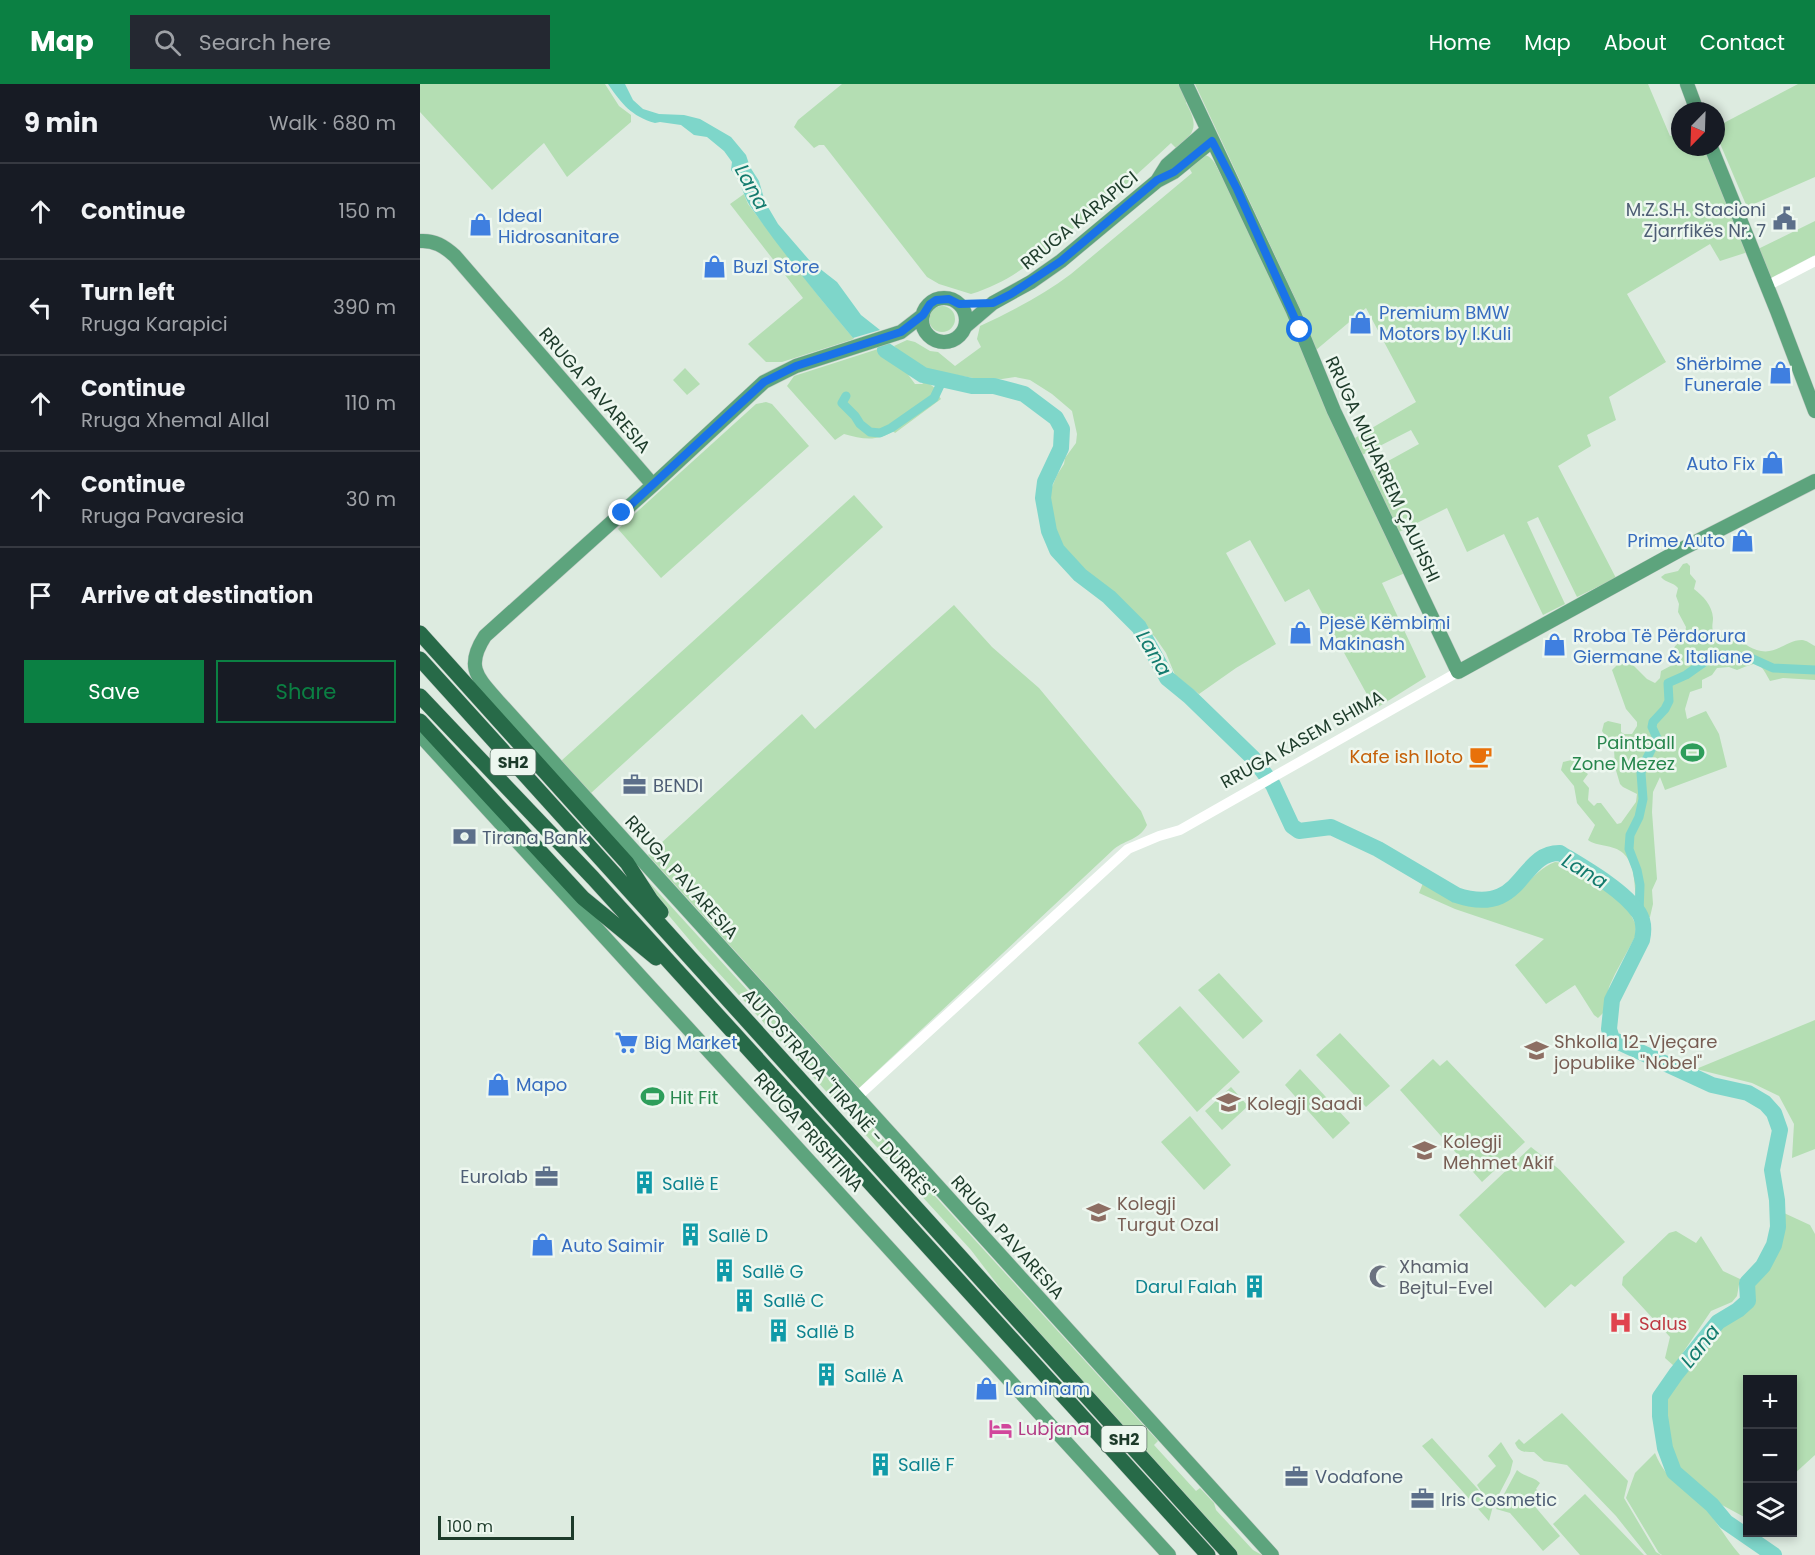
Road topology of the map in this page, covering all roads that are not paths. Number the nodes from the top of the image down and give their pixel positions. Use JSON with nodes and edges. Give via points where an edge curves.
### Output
{"nodes":[{"id":1,"x":1186,"y":84,"type":"edge"},
{"id":2,"x":1687,"y":84,"type":"edge"},
{"id":3,"x":1694,"y":102,"type":"edge"},
{"id":4,"x":1209,"y":136,"type":"junction"},
{"id":5,"x":1715,"y":156,"type":"edge"},
{"id":6,"x":420,"y":241,"type":"edge"},
{"id":7,"x":1815,"y":261,"type":"edge"},
{"id":8,"x":1767,"y":286,"type":"junction"},
{"id":9,"x":993,"y":303,"type":"junction"},
{"id":10,"x":959,"y":304,"type":"junction"},
{"id":11,"x":923,"y":315,"type":"junction"},
{"id":12,"x":966,"y":326,"type":"junction"},
{"id":13,"x":901,"y":332,"type":"junction"},
{"id":14,"x":931,"y":337,"type":"junction"},
{"id":15,"x":1815,"y":411,"type":"edge"},
{"id":16,"x":1815,"y":481,"type":"edge"},
{"id":17,"x":653,"y":485,"type":"junction"},
{"id":18,"x":420,"y":633,"type":"edge"},
{"id":19,"x":420,"y":659,"type":"edge"},
{"id":20,"x":1458,"y":672,"type":"junction"},
{"id":21,"x":420,"y":696,"type":"edge"},
{"id":22,"x":420,"y":721,"type":"edge"},
{"id":23,"x":420,"y":735,"type":"edge"},
{"id":24,"x":676,"y":971,"type":"junction"},
{"id":25,"x":751,"y":1027,"type":"junction"},
{"id":26,"x":857,"y":1097,"type":"junction"},
{"id":27,"x":1169,"y":1555,"type":"edge"},
{"id":28,"x":1208,"y":1555,"type":"edge"},
{"id":29,"x":1230,"y":1555,"type":"edge"},
{"id":30,"x":1272,"y":1555,"type":"edge"}],
"edges":[{"from":1,"to":4,"type":"main road","name":"RRUGA MUHARREM ÇAUHSHI"},
{"from":2,"to":3,"type":"main road"},
{"from":4,"to":9,"type":"main road","name":"RRUGA KARAPICI","via":[[1167,165],[1157,180],[1061,261]]},
{"from":4,"to":20,"type":"main road","name":"RRUGA MUHARREM ÇAUHSHI","via":[[1237,189],[1342,428]]},
{"from":5,"to":8,"type":"main road"},
{"from":6,"to":17,"type":"main road","name":"RRUGA PAVARESIA","via":[[435,242],[455,256]]},
{"from":7,"to":8,"type":"street"},
{"from":8,"to":15,"type":"main road"},
{"from":9,"to":10,"type":"main road","name":"RRUGA KARAPICI"},
{"from":9,"to":12,"type":"main road","name":"RRUGA KARAPICI"},
{"from":10,"to":11,"type":"main road","name":"RRUGA KARAPICI","via":[[949,299],[936,300]]},
{"from":10,"to":12,"type":"main road"},
{"from":11,"to":13,"type":"main road","name":"RRUGA KARAPICI"},
{"from":11,"to":14,"type":"main road","via":[[924,327]]},
{"from":12,"to":14,"type":"main road","name":"RRUGA KARAPICI","via":[[951,341]]},
{"from":13,"to":14,"type":"main road","name":"RRUGA KARAPICI"},
{"from":13,"to":17,"type":"main road","name":"RRUGA KARAPICI","via":[[796,366],[764,382]]},
{"from":16,"to":20,"type":"main road","name":"RRUGA KASEM SHIMA"},
{"from":17,"to":26,"type":"main road","name":"RRUGA PAVARESIA","via":[[485,636],[474,658],[475,670],[498,701]]},
{"from":18,"to":25,"type":"highway","via":[[627,864],[651,900],[734,994]]},
{"from":19,"to":25,"type":"highway","name":"AUTOSTRADA \"TIRANË - DURRËS\"","number":"SH2"},
{"from":20,"to":26,"type":"street","name":"RRUGA KASEM SHIMA","via":[[1180,830],[1128,849]]},
{"from":21,"to":24,"type":"highway","name":"AUTOSTRADA \"TIRANË - DURRËS\"","number":"SH2"},
{"from":22,"to":24,"type":"highway","via":[[583,898],[645,951]]},
{"from":23,"to":27,"type":"main road","name":"RRUGA PRISHTINA"},
{"from":24,"to":28,"type":"highway","name":"AUTOSTRADA \"TIRANË - DURRËS\"","number":"SH2"},
{"from":25,"to":29,"type":"highway","name":"AUTOSTRADA \"TIRANË - DURRËS\"","number":"SH2"},
{"from":26,"to":30,"type":"main road","name":"RRUGA PAVARESIA"}]}
